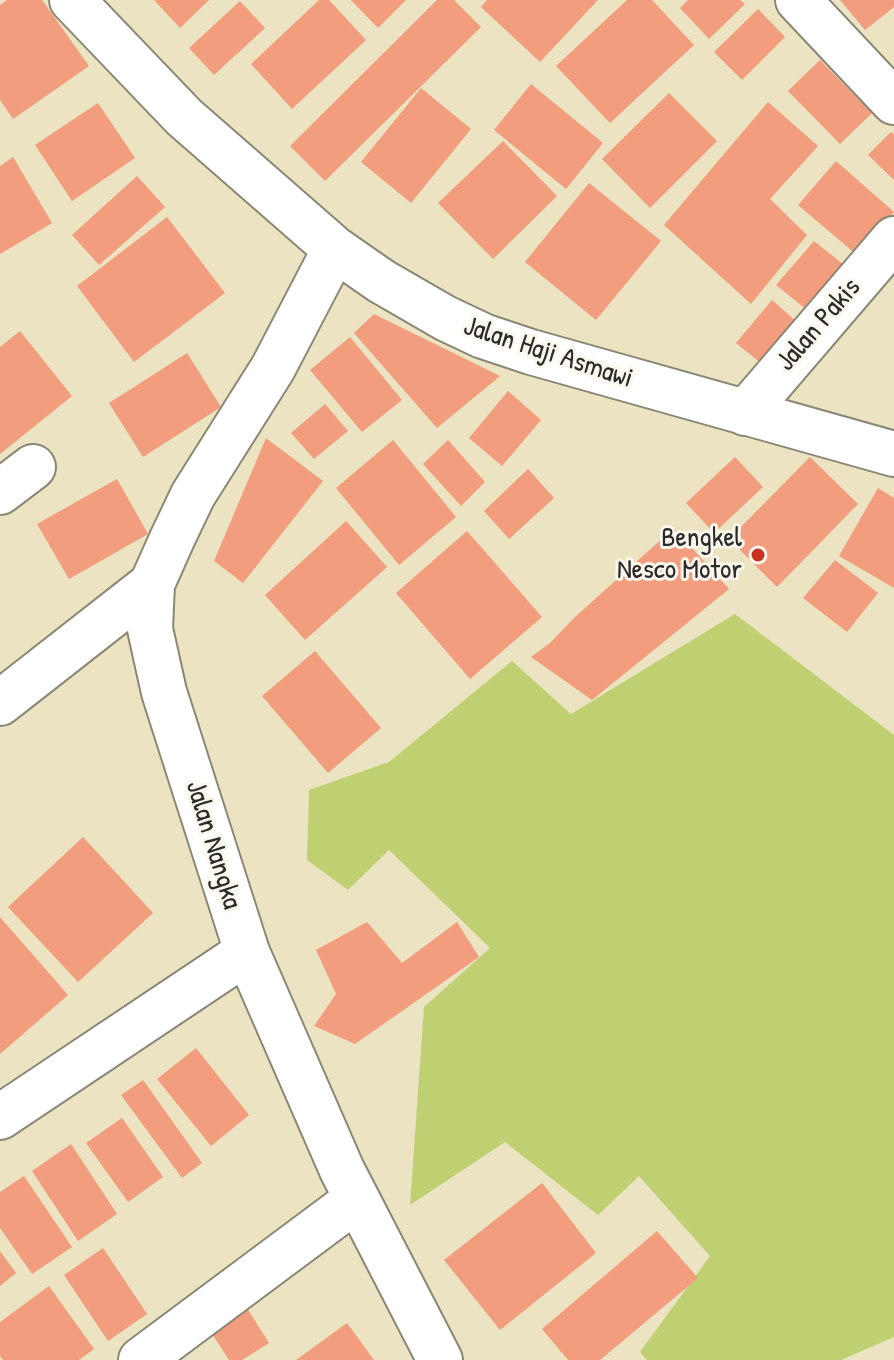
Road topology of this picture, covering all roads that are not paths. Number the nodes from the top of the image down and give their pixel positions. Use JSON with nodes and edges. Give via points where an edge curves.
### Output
{"nodes":[{"id":1,"x":798,"y":0,"type":"edge"},
{"id":2,"x":91,"y":7,"type":"edge"},
{"id":3,"x":894,"y":102,"type":"edge"},
{"id":4,"x":894,"y":239,"type":"edge"},
{"id":5,"x":335,"y":249,"type":"junction"},
{"id":6,"x":745,"y":413,"type":"junction"},
{"id":7,"x":894,"y":454,"type":"edge"},
{"id":8,"x":152,"y":584,"type":"junction"},
{"id":9,"x":0,"y":703,"type":"edge"},
{"id":10,"x":247,"y":952,"type":"junction"},
{"id":11,"x":0,"y":1117,"type":"edge"},
{"id":12,"x":357,"y":1199,"type":"junction"},
{"id":13,"x":141,"y":1360,"type":"edge"},
{"id":14,"x":440,"y":1360,"type":"edge"}],
"edges":[{"from":1,"to":3,"type":"street"},
{"from":2,"to":5,"type":"street","name":"Jalan Haji Asmawi","via":[[184,117]]},
{"from":4,"to":6,"type":"street","name":"Jalan Pakis"},
{"from":5,"to":6,"type":"street","name":"Jalan Haji Asmawi","via":[[417,303],[483,336]]},
{"from":5,"to":8,"type":"street","name":"Jalan Nangka","via":[[273,368],[193,495]]},
{"from":6,"to":7,"type":"street","name":"Jalan Haji Asmawi"},
{"from":8,"to":9,"type":"street"},
{"from":8,"to":10,"type":"street","name":"Jalan Nangka","via":[[150,629],[164,692]]},
{"from":10,"to":11,"type":"street"},
{"from":10,"to":12,"type":"street","name":"Jalan Nangka"},
{"from":12,"to":13,"type":"street"},
{"from":12,"to":14,"type":"street","name":"Jalan Nangka"}]}
